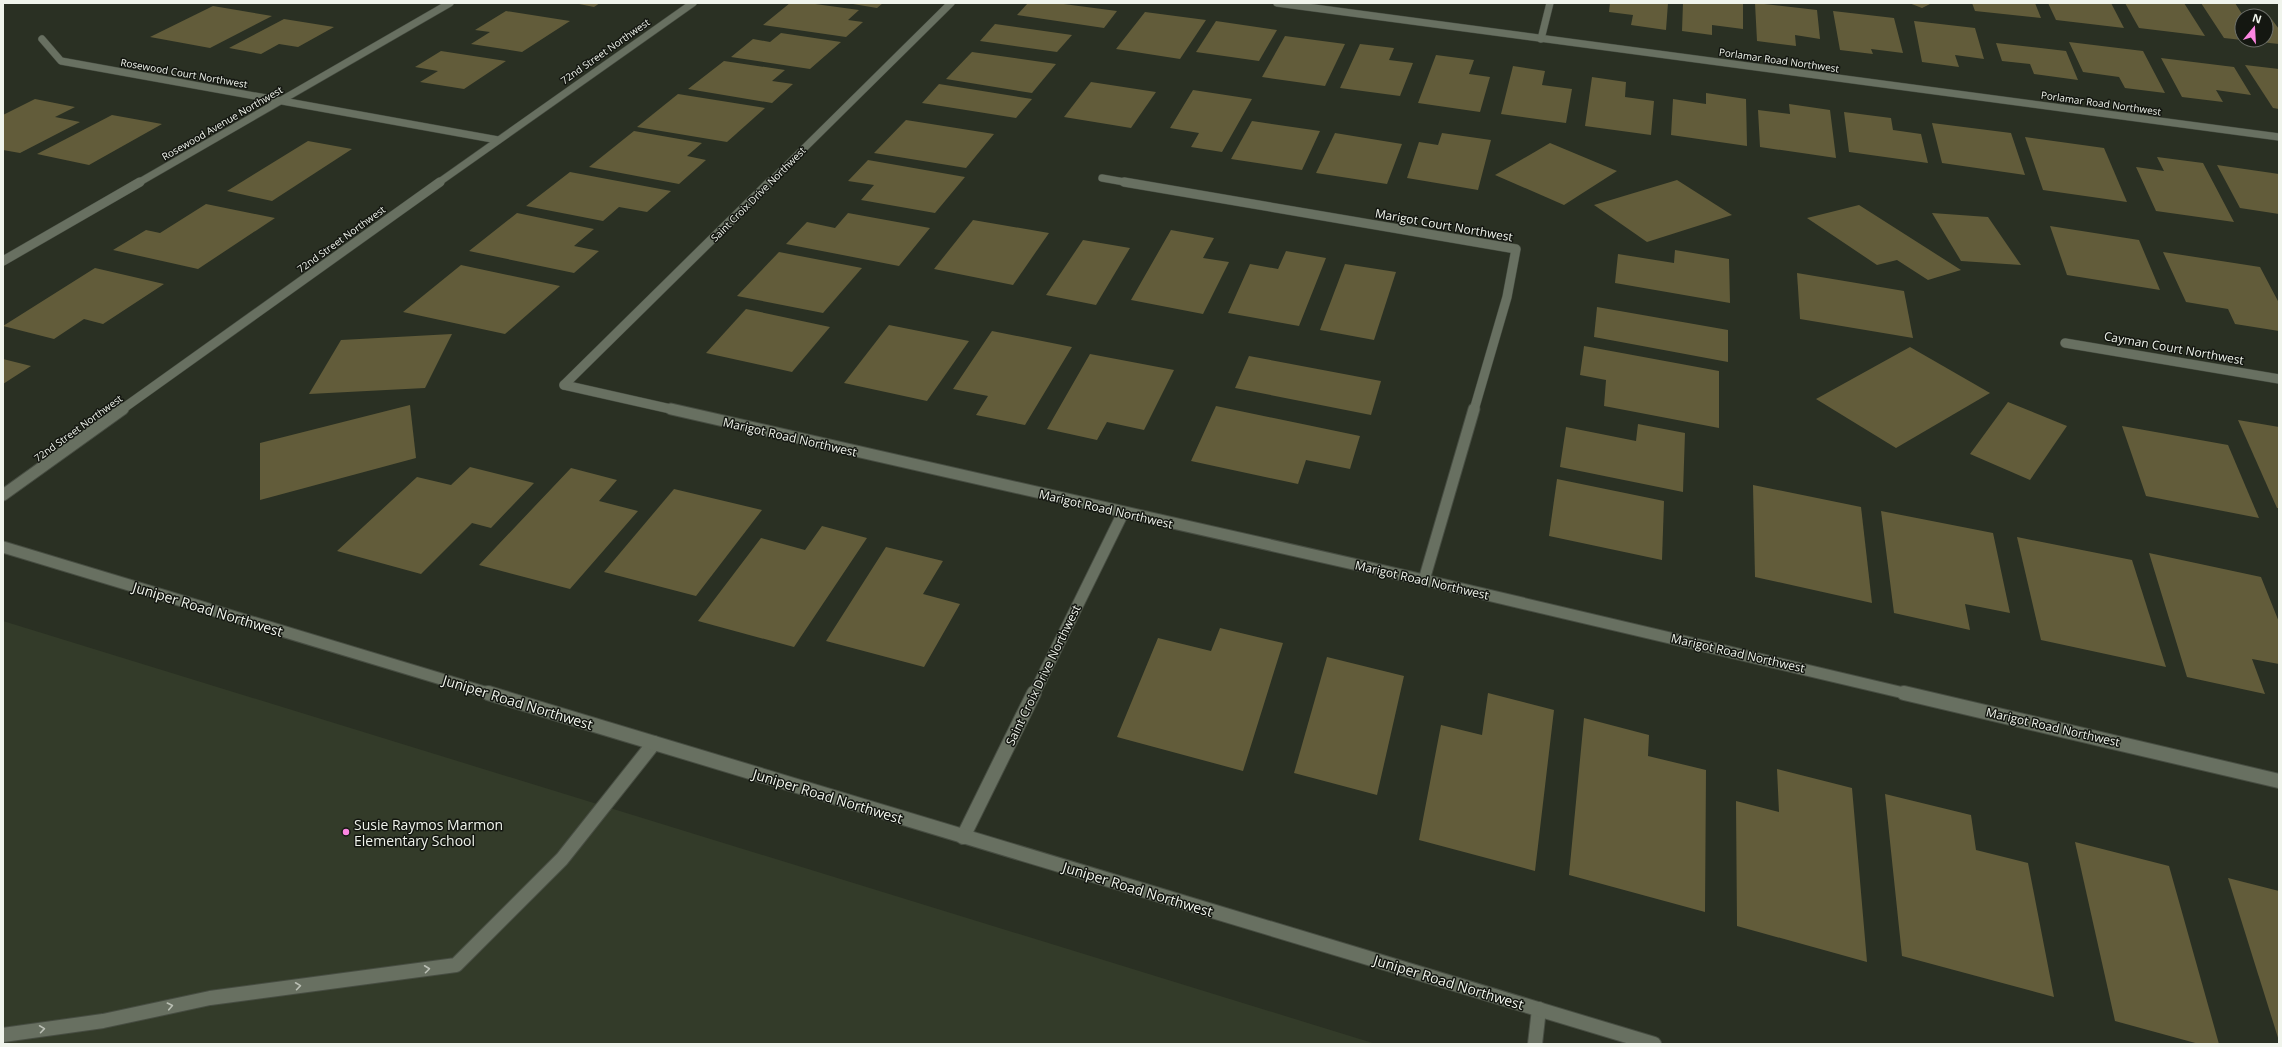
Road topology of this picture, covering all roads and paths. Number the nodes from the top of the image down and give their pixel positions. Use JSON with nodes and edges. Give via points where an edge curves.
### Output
{"nodes":[{"id":1,"x":450,"y":3,"type":"edge"},
{"id":2,"x":693,"y":3,"type":"edge"},
{"id":3,"x":951,"y":3,"type":"edge"},
{"id":4,"x":1277,"y":3,"type":"edge"},
{"id":5,"x":1550,"y":3,"type":"edge"},
{"id":6,"x":42,"y":39,"type":"dead end"},
{"id":7,"x":1540,"y":39,"type":"junction"},
{"id":8,"x":281,"y":101,"type":"junction"},
{"id":9,"x":2279,"y":137,"type":"edge"},
{"id":10,"x":498,"y":140,"type":"junction"},
{"id":11,"x":1102,"y":178,"type":"dead end"},
{"id":12,"x":3,"y":261,"type":"edge"},
{"id":13,"x":2065,"y":343,"type":"dead end"},
{"id":14,"x":2279,"y":379,"type":"edge"},
{"id":15,"x":564,"y":385,"type":"joint"},
{"id":16,"x":3,"y":495,"type":"edge"},
{"id":17,"x":1123,"y":513,"type":"junction"},
{"id":18,"x":3,"y":547,"type":"edge"},
{"id":19,"x":1424,"y":580,"type":"junction"},
{"id":20,"x":654,"y":743,"type":"junction"},
{"id":21,"x":2279,"y":781,"type":"edge"},
{"id":22,"x":963,"y":837,"type":"junction"},
{"id":23,"x":1539,"y":1009,"type":"junction"},
{"id":24,"x":3,"y":1035,"type":"edge"},
{"id":25,"x":1535,"y":1044,"type":"edge"},
{"id":26,"x":1654,"y":1044,"type":"edge"}],
"edges":[{"from":1,"to":8,"type":"street","name":"Rosewood Avenue Northwest"},
{"from":2,"to":10,"type":"street","name":"72nd Street Northwest"},
{"from":3,"to":15,"type":"street","name":"Saint Croix Drive Northwest"},
{"from":4,"to":7,"type":"street","name":"Porlamar Road Northwest"},
{"from":5,"to":7,"type":"street"},
{"from":6,"to":8,"type":"street","name":"Rosewood Court Northwest","via":[[61,61]]},
{"from":7,"to":9,"type":"street","name":"Porlamar Road Northwest"},
{"from":8,"to":10,"type":"street","name":"Rosewood Court Northwest"},
{"from":8,"to":12,"type":"street","name":"Rosewood Avenue Northwest"},
{"from":10,"to":16,"type":"street","name":"72nd Street Northwest"},
{"from":11,"to":19,"type":"street","name":"Marigot Court Northwest","via":[[1516,249],[1507,297]]},
{"from":13,"to":14,"type":"street","name":"Cayman Court Northwest"},
{"from":15,"to":17,"type":"street","name":"Marigot Road Northwest"},
{"from":17,"to":19,"type":"street","name":"Marigot Road Northwest"},
{"from":17,"to":22,"type":"street","name":"Saint Croix Drive Northwest"},
{"from":18,"to":20,"type":"street","name":"Juniper Road Northwest"},
{"from":19,"to":21,"type":"street","name":"Marigot Road Northwest"},
{"from":20,"to":22,"type":"street","name":"Juniper Road Northwest"},
{"from":24,"to":20,"type":"street","one_way":true,"via":[[103,1021],[210,998],[456,965],[562,859]]},
{"from":22,"to":23,"type":"street","name":"Juniper Road Northwest"},
{"from":23,"to":25,"type":"street"},
{"from":23,"to":26,"type":"street","name":"Juniper Road Northwest"}]}
